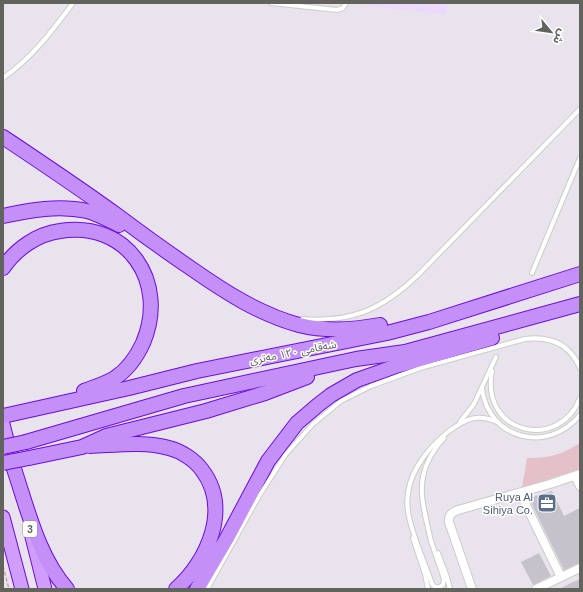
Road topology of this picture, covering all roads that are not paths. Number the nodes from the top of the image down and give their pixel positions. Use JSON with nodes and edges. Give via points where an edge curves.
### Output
{"nodes":[{"id":1,"x":73,"y":3,"type":"edge"},
{"id":2,"x":271,"y":3,"type":"edge"},
{"id":3,"x":346,"y":3,"type":"edge"},
{"id":4,"x":3,"y":78,"type":"edge"},
{"id":5,"x":580,"y":109,"type":"edge"},
{"id":6,"x":3,"y":137,"type":"edge"},
{"id":7,"x":580,"y":158,"type":"edge"},
{"id":8,"x":3,"y":216,"type":"edge"},
{"id":9,"x":150,"y":240,"type":"junction"},
{"id":10,"x":3,"y":268,"type":"edge"},
{"id":11,"x":532,"y":273,"type":"dead end"},
{"id":12,"x":580,"y":274,"type":"edge"},
{"id":13,"x":580,"y":304,"type":"edge"},
{"id":14,"x":254,"y":308,"type":"junction"},
{"id":15,"x":469,"y":308,"type":"junction"},
{"id":16,"x":580,"y":309,"type":"edge"},
{"id":17,"x":293,"y":318,"type":"dead end"},
{"id":18,"x":300,"y":319,"type":"dead end"},
{"id":19,"x":496,"y":357,"type":"dead end"},
{"id":20,"x":356,"y":359,"type":"junction"},
{"id":21,"x":493,"y":363,"type":"junction"},
{"id":22,"x":580,"y":368,"type":"edge"},
{"id":23,"x":482,"y":388,"type":"junction"},
{"id":24,"x":580,"y":398,"type":"edge"},
{"id":25,"x":3,"y":409,"type":"edge"},
{"id":26,"x":22,"y":409,"type":"junction"},
{"id":27,"x":580,"y":415,"type":"edge"},
{"id":28,"x":3,"y":416,"type":"edge"},
{"id":29,"x":497,"y":422,"type":"junction"},
{"id":30,"x":3,"y":424,"type":"edge"},
{"id":31,"x":455,"y":427,"type":"junction"},
{"id":32,"x":3,"y":447,"type":"edge"},
{"id":33,"x":82,"y":447,"type":"junction"},
{"id":34,"x":9,"y":466,"type":"edge"},
{"id":35,"x":577,"y":475,"type":"edge"},
{"id":36,"x":580,"y":486,"type":"edge"},
{"id":37,"x":520,"y":493,"type":"junction"},
{"id":38,"x":408,"y":510,"type":"junction"},
{"id":39,"x":425,"y":515,"type":"junction"},
{"id":40,"x":3,"y":517,"type":"edge"},
{"id":41,"x":580,"y":568,"type":"edge"},
{"id":42,"x":561,"y":577,"type":"junction"},
{"id":43,"x":22,"y":589,"type":"edge"},
{"id":44,"x":45,"y":589,"type":"edge"},
{"id":45,"x":67,"y":589,"type":"edge"},
{"id":46,"x":176,"y":589,"type":"edge"},
{"id":47,"x":197,"y":589,"type":"edge"},
{"id":48,"x":207,"y":589,"type":"edge"},
{"id":49,"x":428,"y":589,"type":"edge"},
{"id":50,"x":449,"y":589,"type":"edge"},
{"id":51,"x":472,"y":589,"type":"edge"},
{"id":52,"x":536,"y":589,"type":"edge"}],
"edges":[{"from":1,"to":4,"type":"lane","via":[[40,46]]},
{"from":2,"to":3,"type":"lane","via":[[337,10],[343,8]]},
{"from":5,"to":18,"type":"lane","via":[[396,295],[371,310],[349,317]]},
{"from":6,"to":9,"type":"highway"},
{"from":7,"to":11,"type":"lane"},
{"from":8,"to":9,"type":"highway","via":[[38,209],[87,211]]},
{"from":9,"to":14,"type":"highway","via":[[216,286]]},
{"from":10,"to":26,"type":"highway","via":[[18,251],[42,236],[55,231],[86,229],[119,242],[134,256],[147,281],[151,299],[146,335],[137,355],[118,375],[79,393]]},
{"from":12,"to":15,"type":"highway","name":"شەقامی ١٢٠ مەتری"},
{"from":13,"to":20,"type":"highway","name":"شەقامی ١٢٠ مەتری","via":[[405,352]]},
{"from":14,"to":15,"type":"highway","via":[[308,327],[341,330],[412,320]]},
{"from":14,"to":17,"type":"lane"},
{"from":15,"to":26,"type":"highway","name":"شەقامی ١٢٠ مەتری","via":[[387,333]]},
{"from":16,"to":47,"type":"highway","via":[[555,319],[396,366],[357,380],[331,395],[297,423],[268,461]]},
{"from":19,"to":21,"type":"lane"},
{"from":20,"to":32,"type":"highway","name":"شەقامی ١٢٠ مەتری","bridge":true,"via":[[184,396]]},
{"from":20,"to":33,"type":"highway","via":[[266,393],[106,436]]},
{"from":21,"to":23,"type":"lane"},
{"from":21,"to":24,"type":"lane","via":[[490,387],[494,404],[505,419],[516,426],[531,430],[552,427],[567,418]]},
{"from":22,"to":48,"type":"lane","via":[[570,351],[557,342],[540,338],[525,339],[420,368],[371,386],[341,401],[312,424],[286,454],[259,496]]},
{"from":23,"to":29,"type":"lane","via":[[486,405]]},
{"from":23,"to":31,"type":"lane","via":[[471,408]]},
{"from":25,"to":26,"type":"highway"},
{"from":26,"to":28,"type":"highway","name":"شەقامی ١٢٠ مەتری"},
{"from":27,"to":29,"type":"lane","via":[[558,433],[540,437],[521,436]]},
{"from":29,"to":31,"type":"lane","via":[[471,418]]},
{"from":30,"to":34,"type":"highway","number":"3"},
{"from":31,"to":38,"type":"lane","via":[[428,450],[418,464],[409,490]]},
{"from":31,"to":39,"type":"lane","via":[[432,453],[426,465],[421,495]]},
{"from":33,"to":34,"type":"highway","bridge":true,"via":[[29,458]]},
{"from":33,"to":46,"type":"highway","via":[[147,444],[170,448],[200,466],[209,478],[216,505],[212,532],[203,555],[190,576]]},
{"from":34,"to":44,"type":"highway","number":"3"},
{"from":34,"to":45,"type":"highway","via":[[44,554]]},
{"from":35,"to":36,"type":"street"},
{"from":35,"to":37,"type":"street"},
{"from":37,"to":42,"type":"street"},
{"from":37,"to":51,"type":"street","via":[[458,510],[449,516],[450,526]]},
{"from":38,"to":39,"type":"lane","via":[[410,523],[432,584],[439,587],[443,585],[444,579]]},
{"from":38,"to":49,"type":"lane","via":[[408,521]]},
{"from":39,"to":50,"type":"lane"},
{"from":40,"to":43,"type":"highway","number":"3"},
{"from":41,"to":42,"type":"street"},
{"from":42,"to":52,"type":"street"}]}
